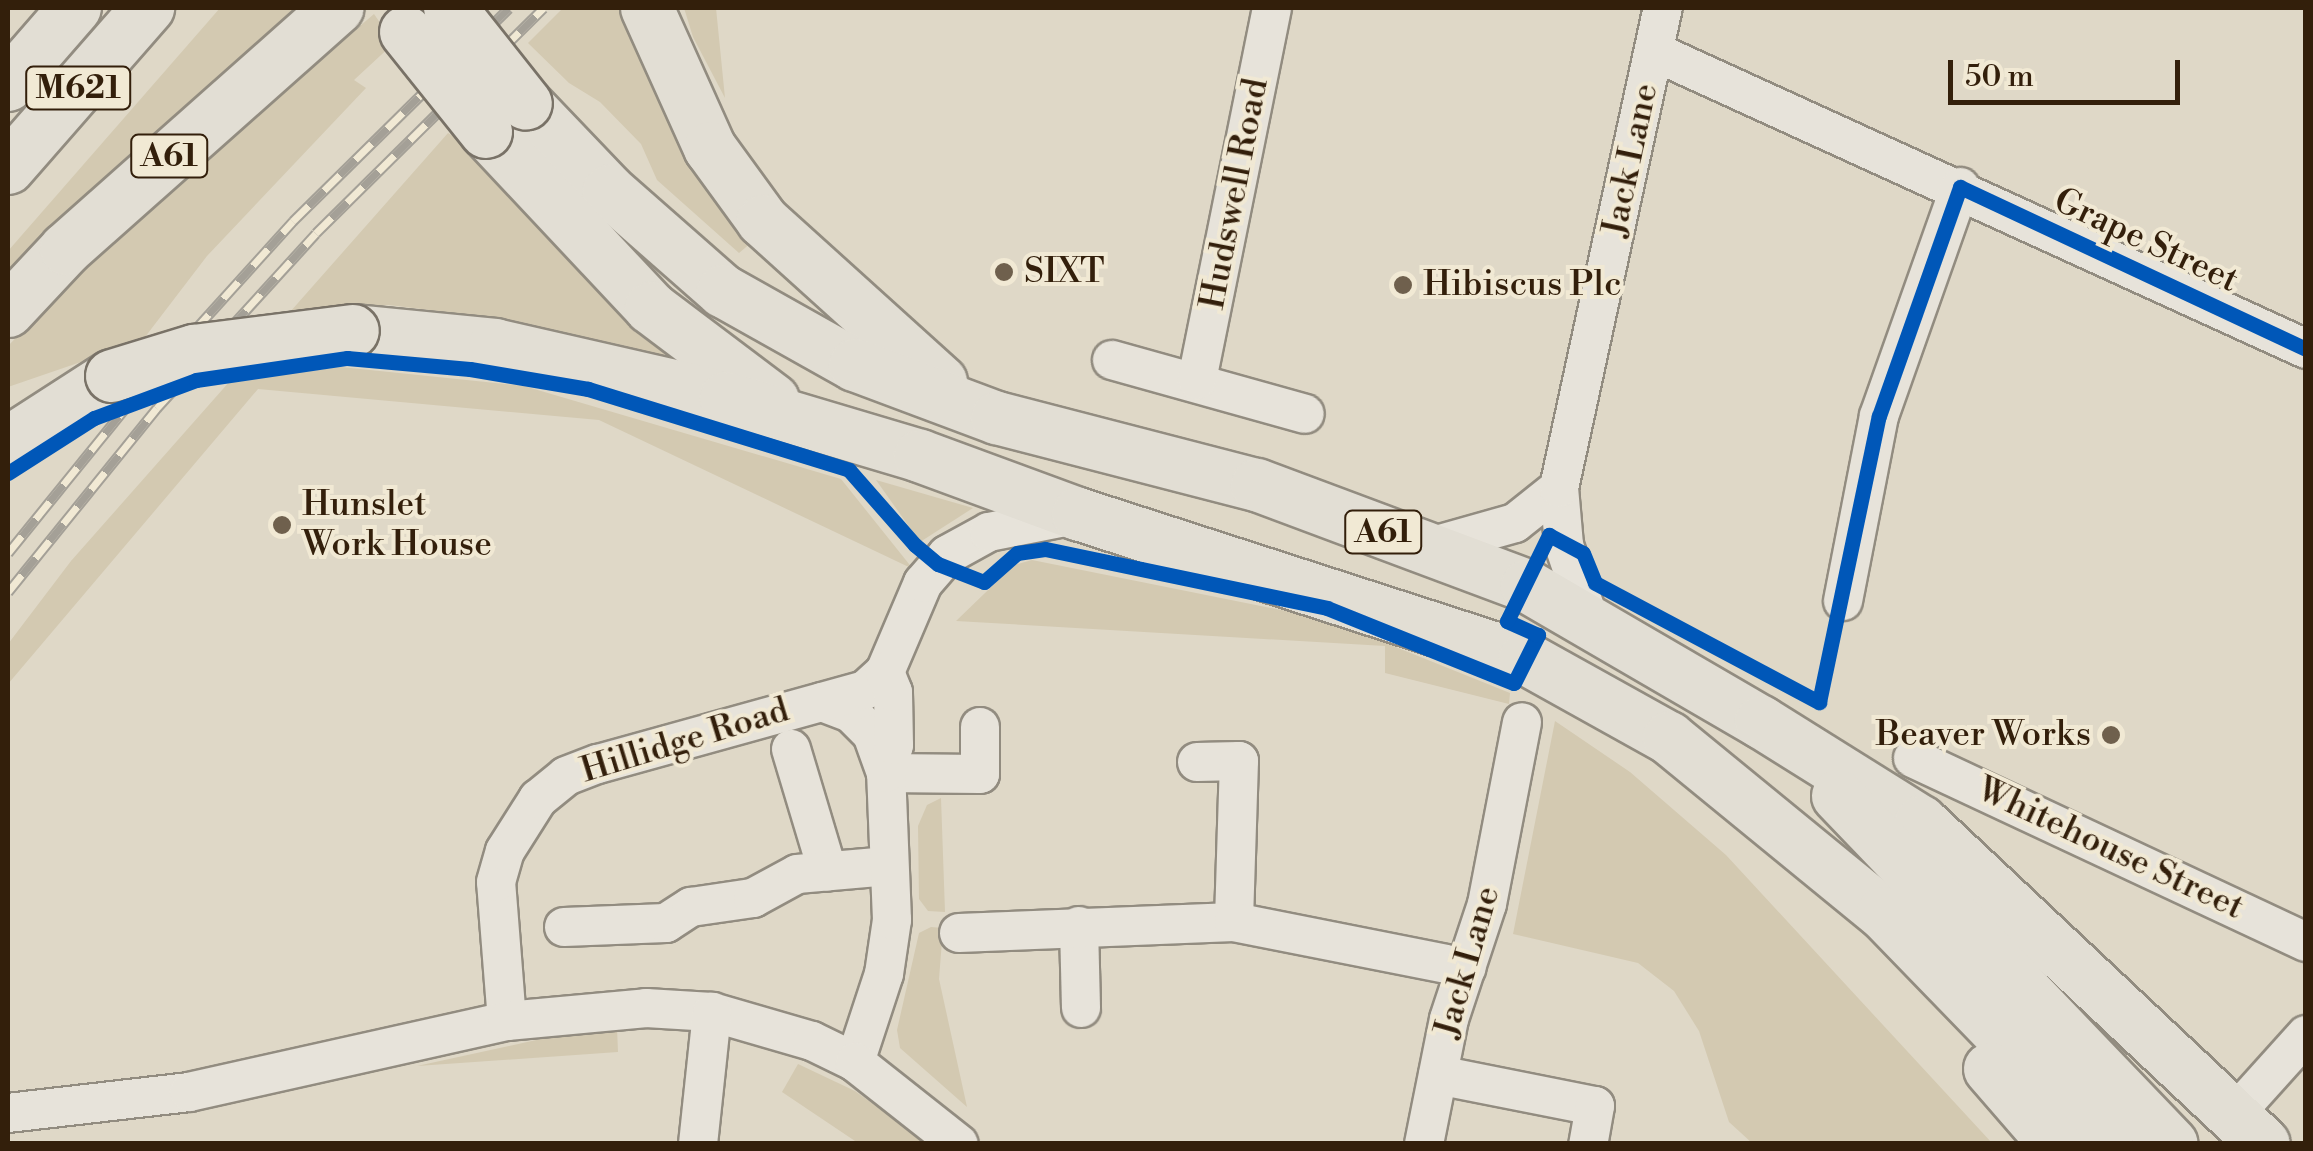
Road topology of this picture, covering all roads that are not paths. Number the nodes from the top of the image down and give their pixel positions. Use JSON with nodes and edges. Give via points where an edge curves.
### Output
{"nodes":[{"id":1,"x":75,"y":8,"type":"edge"},
{"id":2,"x":148,"y":8,"type":"edge"},
{"id":3,"x":336,"y":8,"type":"edge"},
{"id":4,"x":1272,"y":8,"type":"edge"},
{"id":5,"x":1663,"y":8,"type":"edge"},
{"id":6,"x":414,"y":16,"type":"edge"},
{"id":7,"x":651,"y":21,"type":"edge"},
{"id":8,"x":1654,"y":52,"type":"junction"},
{"id":9,"x":8,"y":85,"type":"edge"},
{"id":10,"x":506,"y":118,"type":"junction"},
{"id":11,"x":8,"y":168,"type":"edge"},
{"id":12,"x":1960,"y":188,"type":"junction"},
{"id":13,"x":8,"y":311,"type":"edge"},
{"id":14,"x":2306,"y":350,"type":"edge"},
{"id":15,"x":1112,"y":360,"type":"dead end"},
{"id":16,"x":112,"y":376,"type":"junction"},
{"id":17,"x":1197,"y":380,"type":"junction"},
{"id":18,"x":977,"y":411,"type":"junction"},
{"id":19,"x":8,"y":413,"type":"edge"},
{"id":20,"x":1305,"y":414,"type":"dead end"},
{"id":21,"x":811,"y":427,"type":"junction"},
{"id":22,"x":8,"y":443,"type":"edge"},
{"id":23,"x":1559,"y":488,"type":"junction"},
{"id":24,"x":1078,"y":514,"type":"junction"},
{"id":25,"x":1426,"y":548,"type":"junction"},
{"id":26,"x":1843,"y":601,"type":"dead end"},
{"id":27,"x":1589,"y":620,"type":"junction"},
{"id":28,"x":885,"y":672,"type":"junction"},
{"id":29,"x":822,"y":702,"type":"junction"},
{"id":30,"x":1522,"y":722,"type":"dead end"},
{"id":31,"x":1762,"y":722,"type":"junction"},
{"id":32,"x":980,"y":727,"type":"dead end"},
{"id":33,"x":791,"y":749,"type":"dead end"},
{"id":34,"x":1914,"y":758,"type":"dead end"},
{"id":35,"x":1197,"y":762,"type":"dead end"},
{"id":36,"x":886,"y":773,"type":"junction"},
{"id":37,"x":889,"y":866,"type":"junction"},
{"id":38,"x":828,"y":872,"type":"junction"},
{"id":39,"x":1234,"y":922,"type":"junction"},
{"id":40,"x":1078,"y":926,"type":"junction"},
{"id":41,"x":564,"y":927,"type":"dead end"},
{"id":42,"x":959,"y":933,"type":"dead end"},
{"id":43,"x":2306,"y":942,"type":"edge"},
{"id":44,"x":1466,"y":968,"type":"junction"},
{"id":45,"x":1081,"y":1008,"type":"dead end"},
{"id":46,"x":712,"y":1012,"type":"junction"},
{"id":47,"x":507,"y":1021,"type":"junction"},
{"id":48,"x":2306,"y":1034,"type":"edge"},
{"id":49,"x":855,"y":1062,"type":"junction"},
{"id":50,"x":1438,"y":1075,"type":"junction"},
{"id":51,"x":8,"y":1113,"type":"edge"},
{"id":52,"x":2248,"y":1130,"type":"edge"},
{"id":53,"x":2099,"y":1133,"type":"edge"},
{"id":54,"x":698,"y":1144,"type":"edge"},
{"id":55,"x":959,"y":1144,"type":"edge"},
{"id":56,"x":1424,"y":1144,"type":"edge"},
{"id":57,"x":1588,"y":1144,"type":"edge"},
{"id":58,"x":2172,"y":1144,"type":"edge"}],
"edges":[{"from":1,"to":9,"type":"highway","number":"M621"},
{"from":2,"to":11,"type":"highway","number":"M621"},
{"from":3,"to":13,"type":"highway","number":"A61","via":[[66,249]]},
{"from":4,"to":17,"type":"street","name":"Hudswell Road"},
{"from":5,"to":8,"type":"street","name":"Jack Lane"},
{"from":6,"to":10,"type":"highway","number":"A61","bridge":true},
{"from":7,"to":18,"type":"highway","via":[[710,148],[763,221],[831,289]]},
{"from":8,"to":12,"type":"street","name":"Grape Street"},
{"from":8,"to":23,"type":"street","name":"Jack Lane"},
{"from":10,"to":18,"type":"highway","number":"A61","via":[[609,191],[723,291],[855,365]]},
{"from":10,"to":21,"type":"highway","number":"A61","via":[[651,308]]},
{"from":12,"to":14,"type":"street","name":"Grape Street"},
{"from":12,"to":26,"type":"street","via":[[1879,416]]},
{"from":15,"to":17,"type":"street"},
{"from":16,"to":19,"type":"highway"},
{"from":16,"to":21,"type":"highway","number":"A61","bridge":true,"via":[[194,351],[352,331],[495,346],[726,398]]},
{"from":16,"to":22,"type":"highway","number":"A61"},
{"from":17,"to":20,"type":"street"},
{"from":18,"to":25,"type":"highway","number":"A61","via":[[1256,485]]},
{"from":21,"to":24,"type":"highway","number":"A61","via":[[920,456]]},
{"from":23,"to":25,"type":"street","via":[[1516,523]]},
{"from":23,"to":27,"type":"street","name":"Jack Lane","via":[[1564,545]]},
{"from":24,"to":28,"type":"street","via":[[989,532],[947,556],[923,584]]},
{"from":24,"to":53,"type":"highway","number":"A61","via":[[1525,658],[1668,738],[1844,883],[1928,997]]},
{"from":25,"to":27,"type":"highway","number":"A61","via":[[1527,586]]},
{"from":27,"to":31,"type":"highway","number":"A61"},
{"from":28,"to":29,"type":"street","name":"Hillidge Road","via":[[865,690]]},
{"from":28,"to":36,"type":"street","via":[[893,692],[894,745]]},
{"from":29,"to":36,"type":"street","via":[[852,714],[872,734]]},
{"from":29,"to":47,"type":"street","name":"Hillidge Road","via":[[598,764],[566,776],[538,798],[505,850],[496,882]]},
{"from":30,"to":44,"type":"street","name":"Jack Lane","via":[[1487,904]]},
{"from":31,"to":52,"type":"highway","via":[[1921,822]]},
{"from":31,"to":53,"type":"highway","number":"A61","via":[[1976,934]]},
{"from":32,"to":36,"type":"street","via":[[980,774]]},
{"from":33,"to":38,"type":"street"},
{"from":34,"to":43,"type":"street","name":"Whitehouse Street"},
{"from":35,"to":39,"type":"street","via":[[1239,762]]},
{"from":36,"to":37,"type":"street"},
{"from":37,"to":38,"type":"street"},
{"from":37,"to":49,"type":"street","via":[[892,920],[884,974]]},
{"from":38,"to":41,"type":"street","via":[[798,874],[753,898],[690,908],[666,923]]},
{"from":39,"to":40,"type":"street"},
{"from":39,"to":44,"type":"street"},
{"from":40,"to":42,"type":"street"},
{"from":40,"to":45,"type":"street"},
{"from":44,"to":50,"type":"street","name":"Jack Lane"},
{"from":46,"to":47,"type":"street","via":[[592,1008]]},
{"from":46,"to":49,"type":"street","via":[[767,1025]]},
{"from":46,"to":54,"type":"street"},
{"from":47,"to":51,"type":"street","via":[[189,1092]]},
{"from":48,"to":52,"type":"street"},
{"from":49,"to":55,"type":"street"},
{"from":50,"to":56,"type":"street","name":"Jack Lane"},
{"from":50,"to":57,"type":"street","via":[[1598,1091]]},
{"from":53,"to":58,"type":"highway","number":"A61"}]}
